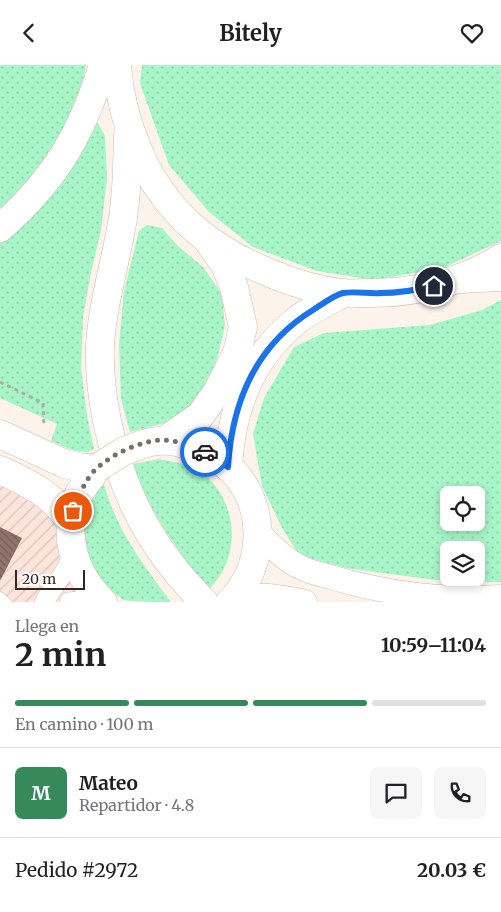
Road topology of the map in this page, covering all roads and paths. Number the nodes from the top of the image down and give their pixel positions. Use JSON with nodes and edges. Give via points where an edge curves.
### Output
{"nodes":[{"id":1,"x":103,"y":65,"type":"edge"},
{"id":2,"x":117,"y":65,"type":"edge"},
{"id":3,"x":129,"y":127,"type":"junction"},
{"id":4,"x":0,"y":228,"type":"edge"},
{"id":5,"x":206,"y":238,"type":"junction"},
{"id":6,"x":501,"y":258,"type":"edge"},
{"id":7,"x":501,"y":277,"type":"edge"},
{"id":8,"x":461,"y":279,"type":"junction"},
{"id":9,"x":342,"y":293,"type":"junction"},
{"id":10,"x":0,"y":434,"type":"edge"},
{"id":11,"x":165,"y":440,"type":"junction"},
{"id":12,"x":228,"y":467,"type":"junction"},
{"id":13,"x":97,"y":468,"type":"junction"},
{"id":14,"x":0,"y":470,"type":"edge"},
{"id":15,"x":70,"y":521,"type":"junction"},
{"id":16,"x":258,"y":532,"type":"junction"},
{"id":17,"x":73,"y":555,"type":"junction"},
{"id":18,"x":0,"y":597,"type":"edge"},
{"id":19,"x":501,"y":597,"type":"edge"},
{"id":20,"x":102,"y":601,"type":"edge"},
{"id":21,"x":231,"y":601,"type":"edge"},
{"id":22,"x":6,"y":602,"type":"edge"},
{"id":23,"x":44,"y":602,"type":"edge"},
{"id":24,"x":69,"y":602,"type":"edge"},
{"id":25,"x":204,"y":602,"type":"edge"},
{"id":26,"x":305,"y":602,"type":"edge"}],
"edges":[{"from":1,"to":4,"type":"main road","via":[[77,135],[62,159],[40,189]]},
{"from":2,"to":3,"type":"main road"},
{"from":3,"to":5,"type":"main road","via":[[148,172],[174,208]]},
{"from":3,"to":25,"type":"main road","via":[[127,193],[109,280],[100,346],[104,408],[119,467],[136,511],[172,567]]},
{"from":5,"to":9,"type":"main road","via":[[243,260],[301,285]]},
{"from":5,"to":11,"type":"main road","via":[[225,265],[234,287],[242,327],[237,353],[218,392],[200,416]]},
{"from":6,"to":8,"type":"main road"},
{"from":7,"to":8,"type":"main road"},
{"from":8,"to":9,"type":"main road","via":[[412,290]]},
{"from":9,"to":12,"type":"main road","via":[[297,320],[275,339],[257,365],[234,418]]},
{"from":10,"to":13,"type":"main road","via":[[64,464]]},
{"from":11,"to":12,"type":"main road","via":[[210,454]]},
{"from":11,"to":13,"type":"main road","bridge":true,"via":[[149,441],[124,451]]},
{"from":12,"to":16,"type":"main road","via":[[247,490]]},
{"from":13,"to":15,"type":"main road","via":[[79,495]]},
{"from":14,"to":15,"type":"main road","via":[[52,498]]},
{"from":15,"to":17,"type":"main road"},
{"from":16,"to":19,"type":"street","via":[[279,553],[301,568],[347,582],[414,595]]},
{"from":16,"to":21,"type":"main road","via":[[258,548],[252,565]]},
{"from":17,"to":20,"type":"main road","via":[[86,583]]},
{"from":17,"to":23,"type":"street"},
{"from":18,"to":22,"type":"lane"},
{"from":20,"to":24,"type":"street"},
{"from":21,"to":26,"type":"street","via":[[267,595]]}]}
